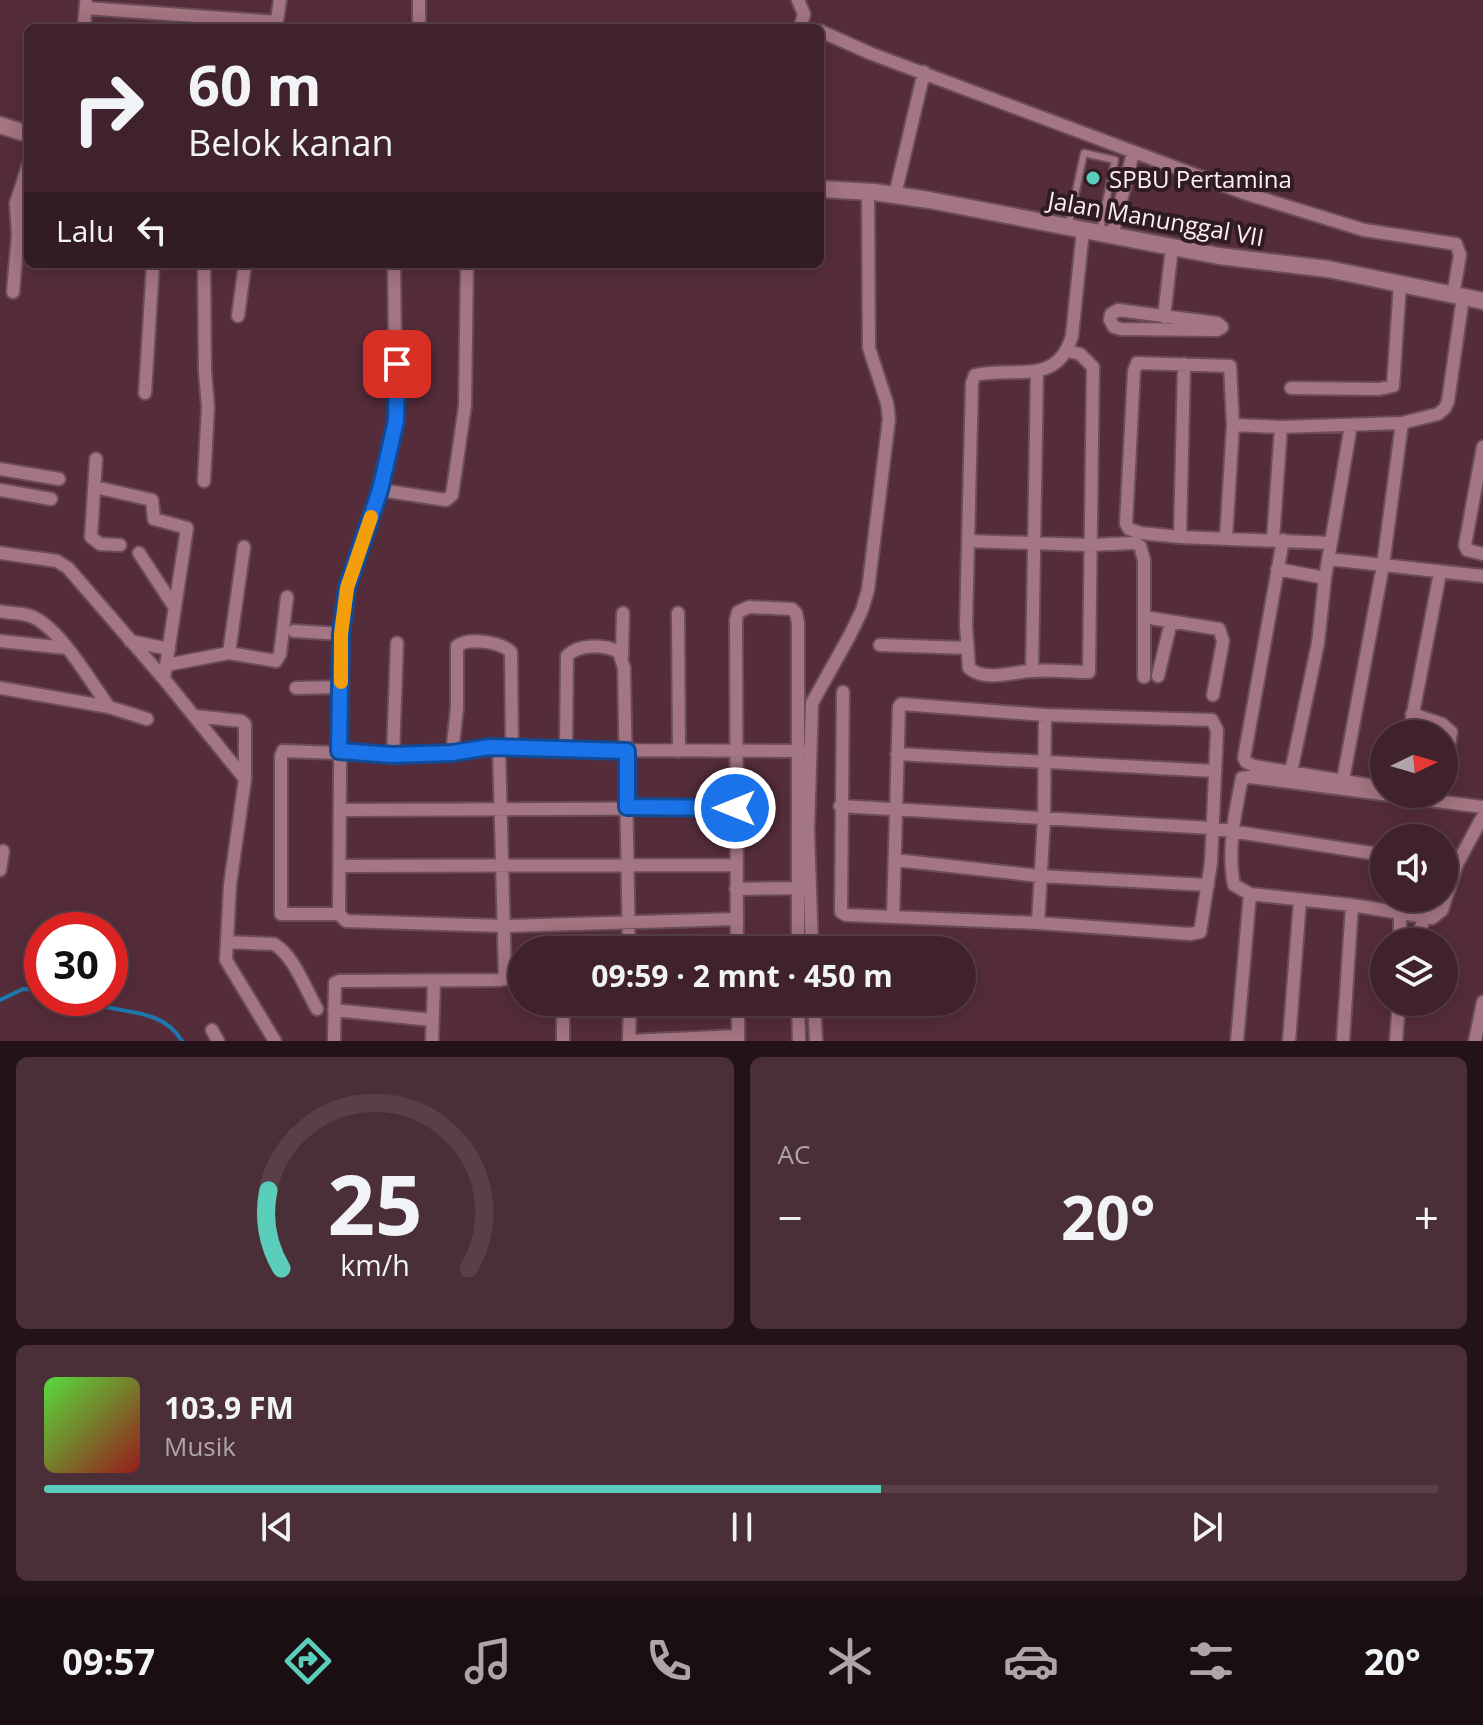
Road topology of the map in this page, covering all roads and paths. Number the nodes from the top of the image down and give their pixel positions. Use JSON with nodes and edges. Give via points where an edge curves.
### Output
{"nodes":[{"id":1,"x":280,"y":0,"type":"edge"},
{"id":2,"x":419,"y":0,"type":"edge"},
{"id":3,"x":798,"y":0,"type":"edge"},
{"id":4,"x":808,"y":0,"type":"edge"},
{"id":5,"x":86,"y":4,"type":"edge"},
{"id":6,"x":161,"y":7,"type":"edge"},
{"id":7,"x":805,"y":23,"type":"edge"},
{"id":8,"x":84,"y":24,"type":"edge"},
{"id":9,"x":271,"y":24,"type":"edge"},
{"id":10,"x":277,"y":24,"type":"edge"},
{"id":11,"x":419,"y":24,"type":"edge"},
{"id":12,"x":824,"y":33,"type":"edge"},
{"id":13,"x":924,"y":72,"type":"junction"},
{"id":14,"x":0,"y":125,"type":"edge"},
{"id":15,"x":24,"y":133,"type":"edge"},
{"id":16,"x":1133,"y":153,"type":"junction"},
{"id":17,"x":24,"y":177,"type":"edge"},
{"id":18,"x":824,"y":189,"type":"edge"},
{"id":19,"x":868,"y":192,"type":"junction"},
{"id":20,"x":895,"y":195,"type":"junction"},
{"id":21,"x":1091,"y":232,"type":"junction"},
{"id":22,"x":1172,"y":247,"type":"junction"},
{"id":23,"x":153,"y":268,"type":"edge"},
{"id":24,"x":204,"y":268,"type":"edge"},
{"id":25,"x":244,"y":268,"type":"edge"},
{"id":26,"x":394,"y":268,"type":"edge"},
{"id":27,"x":467,"y":268,"type":"edge"},
{"id":28,"x":1400,"y":284,"type":"junction"},
{"id":29,"x":13,"y":292,"type":"dead end"},
{"id":30,"x":1458,"y":296,"type":"junction"},
{"id":31,"x":1483,"y":301,"type":"edge"},
{"id":32,"x":238,"y":316,"type":"dead end"},
{"id":33,"x":1164,"y":317,"type":"junction"},
{"id":34,"x":1068,"y":351,"type":"junction"},
{"id":35,"x":1184,"y":364,"type":"junction"},
{"id":36,"x":1037,"y":372,"type":"junction"},
{"id":37,"x":1291,"y":388,"type":"dead end"},
{"id":38,"x":145,"y":393,"type":"dead end"},
{"id":39,"x":1402,"y":423,"type":"junction"},
{"id":40,"x":1233,"y":425,"type":"junction"},
{"id":41,"x":1351,"y":425,"type":"junction"},
{"id":42,"x":1281,"y":427,"type":"junction"},
{"id":43,"x":1483,"y":447,"type":"edge"},
{"id":44,"x":96,"y":459,"type":"dead end"},
{"id":45,"x":0,"y":469,"type":"edge"},
{"id":46,"x":59,"y":479,"type":"dead end"},
{"id":47,"x":204,"y":481,"type":"dead end"},
{"id":48,"x":95,"y":487,"type":"junction"},
{"id":49,"x":0,"y":490,"type":"edge"},
{"id":50,"x":380,"y":490,"type":"junction"},
{"id":51,"x":51,"y":499,"type":"dead end"},
{"id":52,"x":1180,"y":537,"type":"junction"},
{"id":53,"x":1226,"y":538,"type":"junction"},
{"id":54,"x":1278,"y":540,"type":"junction"},
{"id":55,"x":969,"y":541,"type":"junction"},
{"id":56,"x":1034,"y":542,"type":"junction"},
{"id":57,"x":1331,"y":543,"type":"junction"},
{"id":58,"x":120,"y":545,"type":"dead end"},
{"id":59,"x":1089,"y":545,"type":"junction"},
{"id":60,"x":244,"y":547,"type":"dead end"},
{"id":61,"x":0,"y":553,"type":"edge"},
{"id":62,"x":139,"y":553,"type":"dead end"},
{"id":63,"x":1483,"y":554,"type":"edge"},
{"id":64,"x":1329,"y":559,"type":"junction"},
{"id":65,"x":1383,"y":565,"type":"junction"},
{"id":66,"x":1277,"y":569,"type":"junction"},
{"id":67,"x":1440,"y":573,"type":"junction"},
{"id":68,"x":1482,"y":576,"type":"edge"},
{"id":69,"x":1325,"y":578,"type":"junction"},
{"id":70,"x":287,"y":597,"type":"dead end"},
{"id":71,"x":175,"y":608,"type":"junction"},
{"id":72,"x":0,"y":611,"type":"edge"},
{"id":73,"x":623,"y":613,"type":"dead end"},
{"id":74,"x":678,"y":613,"type":"dead end"},
{"id":75,"x":1144,"y":617,"type":"junction"},
{"id":76,"x":1171,"y":622,"type":"junction"},
{"id":77,"x":294,"y":631,"type":"dead end"},
{"id":78,"x":341,"y":634,"type":"junction"},
{"id":79,"x":0,"y":641,"type":"edge"},
{"id":80,"x":130,"y":641,"type":"junction"},
{"id":81,"x":397,"y":643,"type":"dead end"},
{"id":82,"x":880,"y":645,"type":"dead end"},
{"id":83,"x":66,"y":648,"type":"junction"},
{"id":84,"x":967,"y":648,"type":"junction"},
{"id":85,"x":169,"y":649,"type":"junction"},
{"id":86,"x":229,"y":653,"type":"junction"},
{"id":87,"x":622,"y":657,"type":"junction"},
{"id":88,"x":166,"y":665,"type":"junction"},
{"id":89,"x":1032,"y":671,"type":"junction"},
{"id":90,"x":1158,"y":676,"type":"dead end"},
{"id":91,"x":1144,"y":677,"type":"dead end"},
{"id":92,"x":164,"y":679,"type":"junction"},
{"id":93,"x":341,"y":687,"type":"junction"},
{"id":94,"x":0,"y":688,"type":"edge"},
{"id":95,"x":296,"y":688,"type":"dead end"},
{"id":96,"x":843,"y":692,"type":"dead end"},
{"id":97,"x":1213,"y":695,"type":"dead end"},
{"id":98,"x":109,"y":707,"type":"junction"},
{"id":99,"x":1412,"y":714,"type":"junction"},
{"id":100,"x":1045,"y":715,"type":"junction"},
{"id":101,"x":195,"y":716,"type":"junction"},
{"id":102,"x":147,"y":719,"type":"dead end"},
{"id":103,"x":1411,"y":720,"type":"edge"},
{"id":104,"x":1430,"y":720,"type":"edge"},
{"id":105,"x":505,"y":748,"type":"junction"},
{"id":106,"x":566,"y":750,"type":"junction"},
{"id":107,"x":736,"y":750,"type":"junction"},
{"id":108,"x":339,"y":751,"type":"junction"},
{"id":109,"x":627,"y":751,"type":"junction"},
{"id":110,"x":679,"y":751,"type":"junction"},
{"id":111,"x":803,"y":751,"type":"junction"},
{"id":112,"x":452,"y":753,"type":"junction"},
{"id":113,"x":897,"y":754,"type":"junction"},
{"id":114,"x":393,"y":755,"type":"junction"},
{"id":115,"x":1045,"y":763,"type":"junction"},
{"id":116,"x":1215,"y":771,"type":"junction"},
{"id":117,"x":1291,"y":772,"type":"junction"},
{"id":118,"x":245,"y":779,"type":"junction"},
{"id":119,"x":1343,"y":780,"type":"junction"},
{"id":120,"x":1370,"y":785,"type":"edge"},
{"id":121,"x":840,"y":806,"type":"junction"},
{"id":122,"x":627,"y":807,"type":"junction"},
{"id":123,"x":1483,"y":807,"type":"edge"},
{"id":124,"x":500,"y":808,"type":"junction"},
{"id":125,"x":735,"y":808,"type":"junction"},
{"id":126,"x":897,"y":808,"type":"junction"},
{"id":127,"x":341,"y":810,"type":"junction"},
{"id":128,"x":1044,"y":818,"type":"junction"},
{"id":129,"x":1481,"y":824,"type":"edge"},
{"id":130,"x":1211,"y":828,"type":"junction"},
{"id":131,"x":1234,"y":830,"type":"junction"},
{"id":132,"x":3,"y":851,"type":"dead end"},
{"id":133,"x":1370,"y":853,"type":"edge"},
{"id":134,"x":1458,"y":854,"type":"edge"},
{"id":135,"x":895,"y":860,"type":"junction"},
{"id":136,"x":628,"y":865,"type":"junction"},
{"id":137,"x":736,"y":865,"type":"junction"},
{"id":138,"x":340,"y":866,"type":"junction"},
{"id":139,"x":502,"y":867,"type":"junction"},
{"id":140,"x":0,"y":870,"type":"edge"},
{"id":141,"x":1040,"y":876,"type":"junction"},
{"id":142,"x":1208,"y":885,"type":"junction"},
{"id":143,"x":798,"y":888,"type":"junction"},
{"id":144,"x":736,"y":889,"type":"junction"},
{"id":145,"x":1250,"y":894,"type":"junction"},
{"id":146,"x":1300,"y":900,"type":"junction"},
{"id":147,"x":1352,"y":905,"type":"junction"},
{"id":148,"x":1370,"y":908,"type":"edge"},
{"id":149,"x":1400,"y":912,"type":"joint"},
{"id":150,"x":1440,"y":912,"type":"edge"},
{"id":151,"x":339,"y":914,"type":"junction"},
{"id":152,"x":893,"y":917,"type":"junction"},
{"id":153,"x":1424,"y":918,"type":"junction"},
{"id":154,"x":737,"y":919,"type":"junction"},
{"id":155,"x":629,"y":921,"type":"junction"},
{"id":156,"x":1038,"y":923,"type":"junction"},
{"id":157,"x":504,"y":926,"type":"junction"},
{"id":158,"x":1400,"y":928,"type":"edge"},
{"id":159,"x":1421,"y":928,"type":"edge"},
{"id":160,"x":629,"y":936,"type":"edge"},
{"id":161,"x":737,"y":936,"type":"edge"},
{"id":162,"x":798,"y":936,"type":"edge"},
{"id":163,"x":812,"y":936,"type":"edge"},
{"id":164,"x":227,"y":942,"type":"junction"},
{"id":165,"x":502,"y":979,"type":"junction"},
{"id":166,"x":508,"y":979,"type":"edge"},
{"id":167,"x":434,"y":982,"type":"junction"},
{"id":168,"x":1483,"y":1002,"type":"edge"},
{"id":169,"x":317,"y":1009,"type":"dead end"},
{"id":170,"x":334,"y":1010,"type":"junction"},
{"id":171,"x":1481,"y":1015,"type":"edge"},
{"id":172,"x":563,"y":1016,"type":"edge"},
{"id":173,"x":630,"y":1016,"type":"edge"},
{"id":174,"x":738,"y":1016,"type":"edge"},
{"id":175,"x":798,"y":1016,"type":"edge"},
{"id":176,"x":815,"y":1016,"type":"edge"},
{"id":177,"x":1398,"y":1016,"type":"edge"},
{"id":178,"x":432,"y":1020,"type":"junction"},
{"id":179,"x":738,"y":1039,"type":"edge"},
{"id":180,"x":682,"y":1040,"type":"edge"},
{"id":181,"x":275,"y":1041,"type":"edge"},
{"id":182,"x":334,"y":1041,"type":"edge"},
{"id":183,"x":432,"y":1041,"type":"edge"},
{"id":184,"x":563,"y":1041,"type":"edge"},
{"id":185,"x":799,"y":1041,"type":"edge"},
{"id":186,"x":816,"y":1041,"type":"edge"},
{"id":187,"x":1237,"y":1041,"type":"edge"},
{"id":188,"x":1289,"y":1041,"type":"edge"},
{"id":189,"x":1343,"y":1041,"type":"edge"},
{"id":190,"x":1396,"y":1041,"type":"edge"},
{"id":191,"x":1475,"y":1041,"type":"edge"}],
"edges":[{"from":1,"to":10,"type":"street"},
{"from":2,"to":11,"type":"street"},
{"from":3,"to":7,"type":"street"},
{"from":4,"to":7,"type":"street"},
{"from":5,"to":6,"type":"street"},
{"from":5,"to":8,"type":"street"},
{"from":6,"to":9,"type":"street"},
{"from":12,"to":13,"type":"street"},
{"from":13,"to":16,"type":"street"},
{"from":13,"to":20,"type":"street"},
{"from":14,"to":15,"type":"street"},
{"from":16,"to":21,"type":"street"},
{"from":16,"to":30,"type":"street","via":[[1364,230],[1456,244]]},
{"from":17,"to":29,"type":"street","via":[[16,200]]},
{"from":18,"to":19,"type":"street","name":"Jalan Manunggal VII"},
{"from":19,"to":20,"type":"street","name":"Jalan Manunggal VII"},
{"from":19,"to":111,"type":"street","via":[[869,348],[887,403],[888,435],[868,590],[812,703]]},
{"from":20,"to":21,"type":"street","name":"Jalan Manunggal VII"},
{"from":21,"to":21,"type":"lane","via":[[1084,153],[1115,160]]},
{"from":21,"to":22,"type":"street","name":"Jalan Manunggal VII"},
{"from":21,"to":34,"type":"street"},
{"from":22,"to":28,"type":"street","name":"Jalan Manunggal VII"},
{"from":22,"to":33,"type":"street"},
{"from":23,"to":38,"type":"street"},
{"from":24,"to":47,"type":"street"},
{"from":25,"to":32,"type":"street"},
{"from":26,"to":50,"type":"street","via":[[397,413]]},
{"from":27,"to":50,"type":"street","via":[[465,406],[452,495],[446,500]]},
{"from":28,"to":30,"type":"street","name":"Jalan Manunggal VII"},
{"from":28,"to":37,"type":"street","via":[[1393,386]]},
{"from":30,"to":31,"type":"street","name":"Jalan Manunggal VII"},
{"from":30,"to":39,"type":"street","via":[[1445,408]]},
{"from":33,"to":33,"type":"street","via":[[1217,323],[1222,327],[1121,329],[1110,320],[1121,310]]},
{"from":34,"to":36,"type":"street","via":[[1057,364]]},
{"from":34,"to":59,"type":"street","via":[[1093,367]]},
{"from":35,"to":40,"type":"street","via":[[1230,366]]},
{"from":35,"to":52,"type":"street"},
{"from":35,"to":52,"type":"street","via":[[1136,365],[1126,524],[1141,533]]},
{"from":36,"to":55,"type":"street","via":[[975,375]]},
{"from":36,"to":56,"type":"street"},
{"from":39,"to":41,"type":"street"},
{"from":39,"to":65,"type":"street"},
{"from":40,"to":42,"type":"street"},
{"from":40,"to":53,"type":"street"},
{"from":41,"to":42,"type":"street"},
{"from":41,"to":57,"type":"street"},
{"from":42,"to":54,"type":"street"},
{"from":43,"to":63,"type":"street","via":[[1465,545],[1470,552]]},
{"from":44,"to":48,"type":"street"},
{"from":45,"to":46,"type":"street"},
{"from":48,"to":58,"type":"street","via":[[91,537],[100,544]]},
{"from":48,"to":71,"type":"street","via":[[152,500],[154,519],[187,528]]},
{"from":49,"to":51,"type":"street"},
{"from":50,"to":78,"type":"street","via":[[347,588]]},
{"from":52,"to":53,"type":"street"},
{"from":53,"to":54,"type":"street"},
{"from":54,"to":57,"type":"street"},
{"from":54,"to":66,"type":"street"},
{"from":55,"to":56,"type":"street"},
{"from":55,"to":84,"type":"street"},
{"from":56,"to":59,"type":"street"},
{"from":56,"to":89,"type":"street"},
{"from":57,"to":64,"type":"street"},
{"from":59,"to":75,"type":"street","via":[[1140,546]]},
{"from":59,"to":89,"type":"street","via":[[1089,672]]},
{"from":60,"to":86,"type":"street"},
{"from":61,"to":80,"type":"street","via":[[63,563]]},
{"from":62,"to":71,"type":"street"},
{"from":64,"to":65,"type":"street"},
{"from":64,"to":69,"type":"street"},
{"from":65,"to":67,"type":"street"},
{"from":65,"to":119,"type":"street"},
{"from":66,"to":69,"type":"street"},
{"from":66,"to":117,"type":"street","via":[[1244,758],[1254,766]]},
{"from":67,"to":68,"type":"street"},
{"from":67,"to":99,"type":"street"},
{"from":69,"to":117,"type":"street","via":[[1318,643]]},
{"from":70,"to":86,"type":"street","via":[[276,661]]},
{"from":71,"to":85,"type":"street"},
{"from":72,"to":83,"type":"street","via":[[39,620]]},
{"from":73,"to":87,"type":"street"},
{"from":74,"to":110,"type":"street"},
{"from":75,"to":76,"type":"street"},
{"from":75,"to":91,"type":"street"},
{"from":76,"to":90,"type":"street"},
{"from":76,"to":97,"type":"street","via":[[1221,630]]},
{"from":77,"to":78,"type":"street"},
{"from":78,"to":93,"type":"street"},
{"from":79,"to":83,"type":"street"},
{"from":80,"to":85,"type":"street"},
{"from":80,"to":92,"type":"street"},
{"from":81,"to":114,"type":"street"},
{"from":82,"to":84,"type":"street"},
{"from":83,"to":98,"type":"street"},
{"from":84,"to":89,"type":"street","via":[[969,668],[976,674]]},
{"from":85,"to":88,"type":"street"},
{"from":86,"to":88,"type":"street"},
{"from":87,"to":106,"type":"street","via":[[601,647],[567,656]]},
{"from":87,"to":109,"type":"street"},
{"from":88,"to":92,"type":"street"},
{"from":92,"to":101,"type":"street"},
{"from":93,"to":95,"type":"street"},
{"from":93,"to":108,"type":"street"},
{"from":94,"to":98,"type":"street"},
{"from":96,"to":121,"type":"street"},
{"from":98,"to":102,"type":"street"},
{"from":99,"to":103,"type":"street"},
{"from":99,"to":104,"type":"street"},
{"from":100,"to":113,"type":"street","via":[[901,704]]},
{"from":100,"to":115,"type":"street"},
{"from":100,"to":116,"type":"street","via":[[1210,719],[1217,730]]},
{"from":101,"to":118,"type":"street"},
{"from":101,"to":118,"type":"street","via":[[245,723]]},
{"from":105,"to":106,"type":"street"},
{"from":105,"to":112,"type":"street"},
{"from":105,"to":112,"type":"street","via":[[511,652],[504,646],[466,641],[457,646]]},
{"from":105,"to":124,"type":"street"},
{"from":106,"to":109,"type":"street"},
{"from":107,"to":110,"type":"street"},
{"from":107,"to":111,"type":"street"},
{"from":107,"to":111,"type":"street","via":[[736,620],[738,612],[749,607],[796,613]]},
{"from":107,"to":125,"type":"street"},
{"from":108,"to":114,"type":"street"},
{"from":108,"to":127,"type":"street"},
{"from":108,"to":151,"type":"street","via":[[289,749],[281,756],[281,914]]},
{"from":109,"to":110,"type":"street"},
{"from":109,"to":122,"type":"street"},
{"from":111,"to":143,"type":"street"},
{"from":111,"to":163,"type":"street"},
{"from":112,"to":114,"type":"street"},
{"from":113,"to":115,"type":"street"},
{"from":113,"to":126,"type":"street"},
{"from":115,"to":116,"type":"street"},
{"from":115,"to":128,"type":"street"},
{"from":116,"to":130,"type":"street"},
{"from":117,"to":119,"type":"street"},
{"from":118,"to":164,"type":"street"},
{"from":119,"to":120,"type":"street"},
{"from":121,"to":126,"type":"street"},
{"from":121,"to":152,"type":"street","via":[[841,912]]},
{"from":122,"to":124,"type":"street"},
{"from":122,"to":125,"type":"street"},
{"from":122,"to":136,"type":"street"},
{"from":123,"to":131,"type":"street","via":[[1246,777]]},
{"from":124,"to":127,"type":"street"},
{"from":124,"to":139,"type":"street"},
{"from":125,"to":137,"type":"street"},
{"from":126,"to":128,"type":"street"},
{"from":126,"to":135,"type":"street"},
{"from":127,"to":138,"type":"street"},
{"from":128,"to":130,"type":"street"},
{"from":128,"to":141,"type":"street"},
{"from":129,"to":134,"type":"street"},
{"from":130,"to":131,"type":"street"},
{"from":130,"to":142,"type":"street"},
{"from":131,"to":133,"type":"street"},
{"from":131,"to":145,"type":"street","via":[[1234,885]]},
{"from":132,"to":140,"type":"street"},
{"from":135,"to":141,"type":"street"},
{"from":135,"to":152,"type":"street"},
{"from":136,"to":137,"type":"street"},
{"from":136,"to":139,"type":"street"},
{"from":136,"to":155,"type":"street"},
{"from":137,"to":144,"type":"street"},
{"from":138,"to":139,"type":"street"},
{"from":138,"to":151,"type":"street"},
{"from":139,"to":157,"type":"street"},
{"from":141,"to":142,"type":"street"},
{"from":141,"to":156,"type":"street"},
{"from":142,"to":156,"type":"street","via":[[1203,925],[1196,933]]},
{"from":143,"to":144,"type":"street"},
{"from":143,"to":162,"type":"street"},
{"from":144,"to":154,"type":"street"},
{"from":145,"to":146,"type":"street"},
{"from":145,"to":187,"type":"street"},
{"from":146,"to":147,"type":"street"},
{"from":146,"to":188,"type":"street"},
{"from":147,"to":148,"type":"street"},
{"from":147,"to":189,"type":"street"},
{"from":149,"to":153,"type":"street"},
{"from":149,"to":158,"type":"street"},
{"from":150,"to":153,"type":"street"},
{"from":151,"to":157,"type":"street","via":[[346,921]]},
{"from":152,"to":156,"type":"street"},
{"from":153,"to":159,"type":"street"},
{"from":154,"to":155,"type":"street"},
{"from":154,"to":161,"type":"street"},
{"from":155,"to":157,"type":"street"},
{"from":155,"to":160,"type":"street"},
{"from":157,"to":165,"type":"street"},
{"from":164,"to":169,"type":"street","via":[[278,946]]},
{"from":164,"to":181,"type":"street","via":[[226,960]]},
{"from":165,"to":166,"type":"street"},
{"from":165,"to":167,"type":"street"},
{"from":167,"to":170,"type":"street","via":[[339,981]]},
{"from":167,"to":178,"type":"street"},
{"from":168,"to":171,"type":"street"},
{"from":170,"to":178,"type":"street"},
{"from":170,"to":182,"type":"street"},
{"from":171,"to":191,"type":"street"},
{"from":172,"to":184,"type":"street"},
{"from":173,"to":180,"type":"street","via":[[629,1041]]},
{"from":174,"to":179,"type":"street"},
{"from":175,"to":185,"type":"street"},
{"from":176,"to":186,"type":"street"},
{"from":177,"to":190,"type":"street"},
{"from":178,"to":183,"type":"street"},
{"from":179,"to":180,"type":"street"}]}
